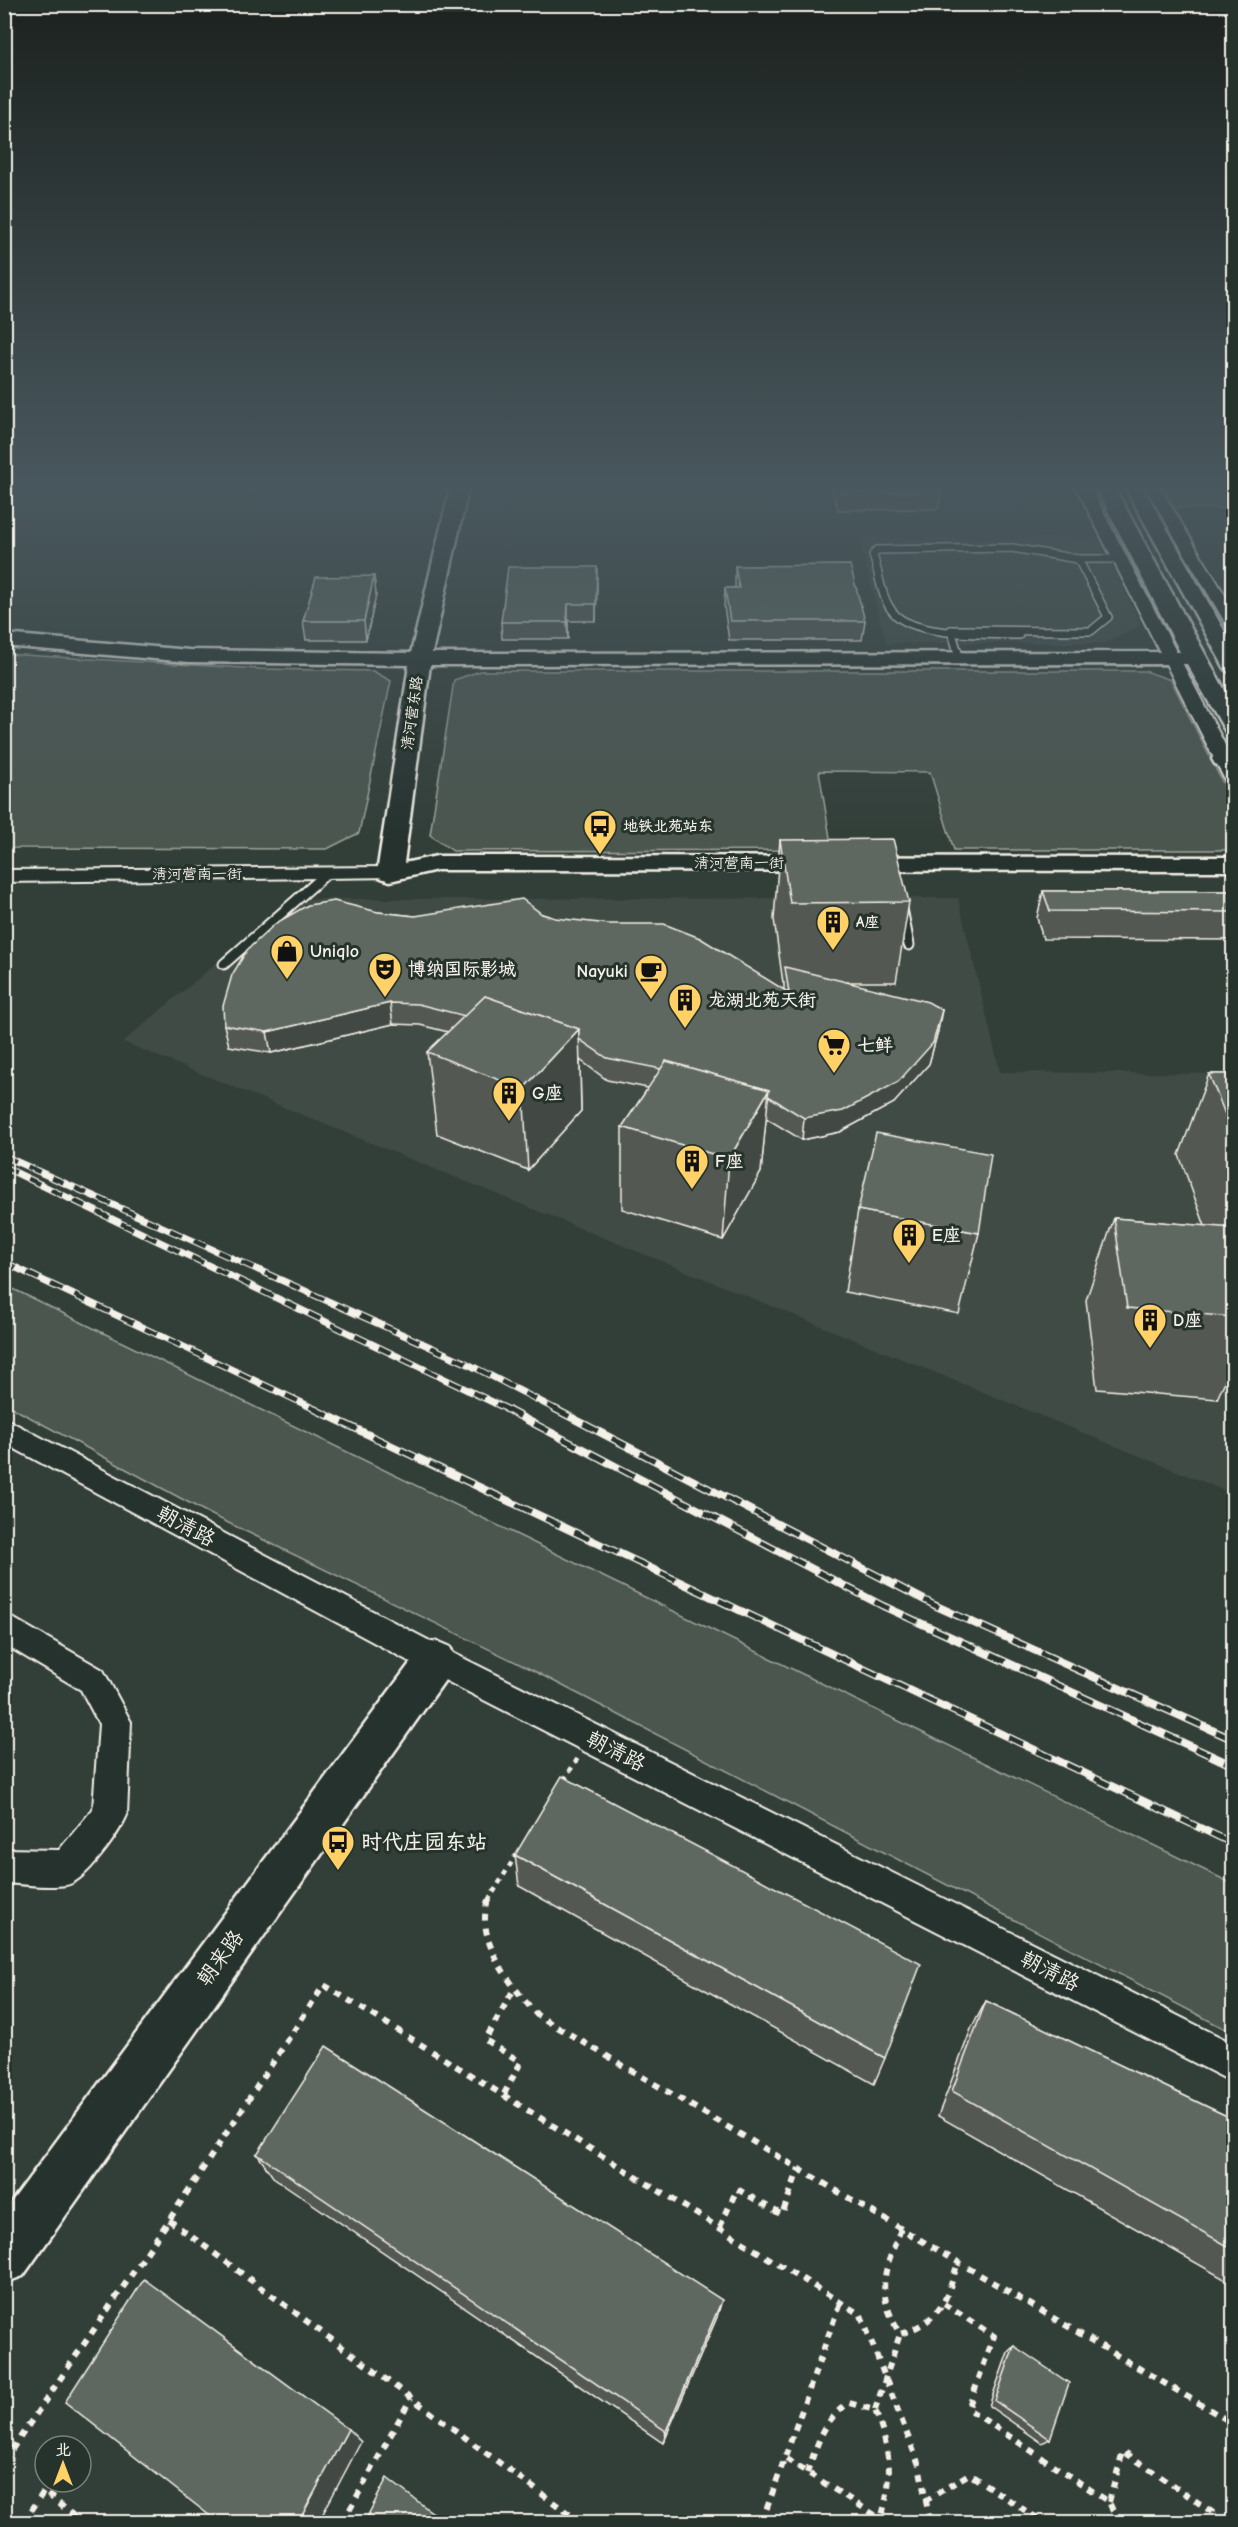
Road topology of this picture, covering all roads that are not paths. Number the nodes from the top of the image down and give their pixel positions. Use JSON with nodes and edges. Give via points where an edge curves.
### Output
{"nodes":[{"id":1,"x":433,"y":603,"type":"edge"},
{"id":2,"x":889,"y":603,"type":"edge"},
{"id":3,"x":1101,"y":603,"type":"edge"},
{"id":4,"x":1143,"y":603,"type":"edge"},
{"id":5,"x":1165,"y":603,"type":"edge"},
{"id":6,"x":1198,"y":603,"type":"edge"},
{"id":7,"x":1221,"y":603,"type":"edge"},
{"id":8,"x":1233,"y":624,"type":"edge"},
{"id":9,"x":951,"y":630,"type":"junction"},
{"id":10,"x":1019,"y":634,"type":"dead end"},
{"id":11,"x":4,"y":639,"type":"edge"},
{"id":12,"x":1171,"y":658,"type":"junction"},
{"id":13,"x":1194,"y":658,"type":"junction"},
{"id":14,"x":960,"y":659,"type":"junction"},
{"id":15,"x":420,"y":660,"type":"junction"},
{"id":16,"x":1233,"y":667,"type":"edge"},
{"id":17,"x":1233,"y":727,"type":"edge"},
{"id":18,"x":1228,"y":757,"type":"edge"},
{"id":19,"x":1233,"y":780,"type":"edge"},
{"id":20,"x":1233,"y":864,"type":"edge"},
{"id":21,"x":390,"y":873,"type":"junction"},
{"id":22,"x":326,"y":874,"type":"junction"},
{"id":23,"x":4,"y":876,"type":"edge"},
{"id":24,"x":1233,"y":881,"type":"edge"},
{"id":25,"x":900,"y":902,"type":"edge"},
{"id":26,"x":909,"y":945,"type":"dead end"},
{"id":27,"x":224,"y":964,"type":"dead end"},
{"id":28,"x":4,"y":1429,"type":"edge"},
{"id":29,"x":4,"y":1627,"type":"edge"},
{"id":30,"x":436,"y":1660,"type":"junction"},
{"id":31,"x":4,"y":1866,"type":"edge"},
{"id":32,"x":1233,"y":2064,"type":"edge"},
{"id":33,"x":4,"y":2257,"type":"edge"}],
"edges":[{"from":1,"to":15,"type":"street","name":"清河营东路"},
{"from":2,"to":9,"type":"lane","via":[[900,621],[917,628]]},
{"from":3,"to":9,"type":"lane","via":[[1108,617],[1091,630]]},
{"from":4,"to":12,"type":"street"},
{"from":5,"to":13,"type":"street"},
{"from":6,"to":16,"type":"street"},
{"from":7,"to":8,"type":"street"},
{"from":9,"to":10,"type":"lane"},
{"from":9,"to":14,"type":"lane"},
{"from":11,"to":15,"type":"street","via":[[189,656]]},
{"from":12,"to":13,"type":"street"},
{"from":12,"to":14,"type":"street"},
{"from":12,"to":18,"type":"street"},
{"from":13,"to":17,"type":"street"},
{"from":14,"to":15,"type":"street"},
{"from":15,"to":21,"type":"street","name":"清河营东路"},
{"from":18,"to":19,"type":"street"},
{"from":20,"to":21,"type":"street","name":"清河营南一街","via":[[437,863]]},
{"from":21,"to":22,"type":"street","name":"清河营南一街"},
{"from":21,"to":24,"type":"street","name":"清河营南一街","via":[[436,881]]},
{"from":22,"to":23,"type":"street","name":"清河营南一街"},
{"from":22,"to":27,"type":"lane"},
{"from":25,"to":26,"type":"lane"},
{"from":28,"to":30,"type":"street","name":"朝清路"},
{"from":29,"to":31,"type":"street","via":[[92,1680],[115,1722],[110,1815],[67,1868]]},
{"from":30,"to":32,"type":"street","name":"朝清路"},
{"from":30,"to":33,"type":"street","name":"朝来路"}]}
